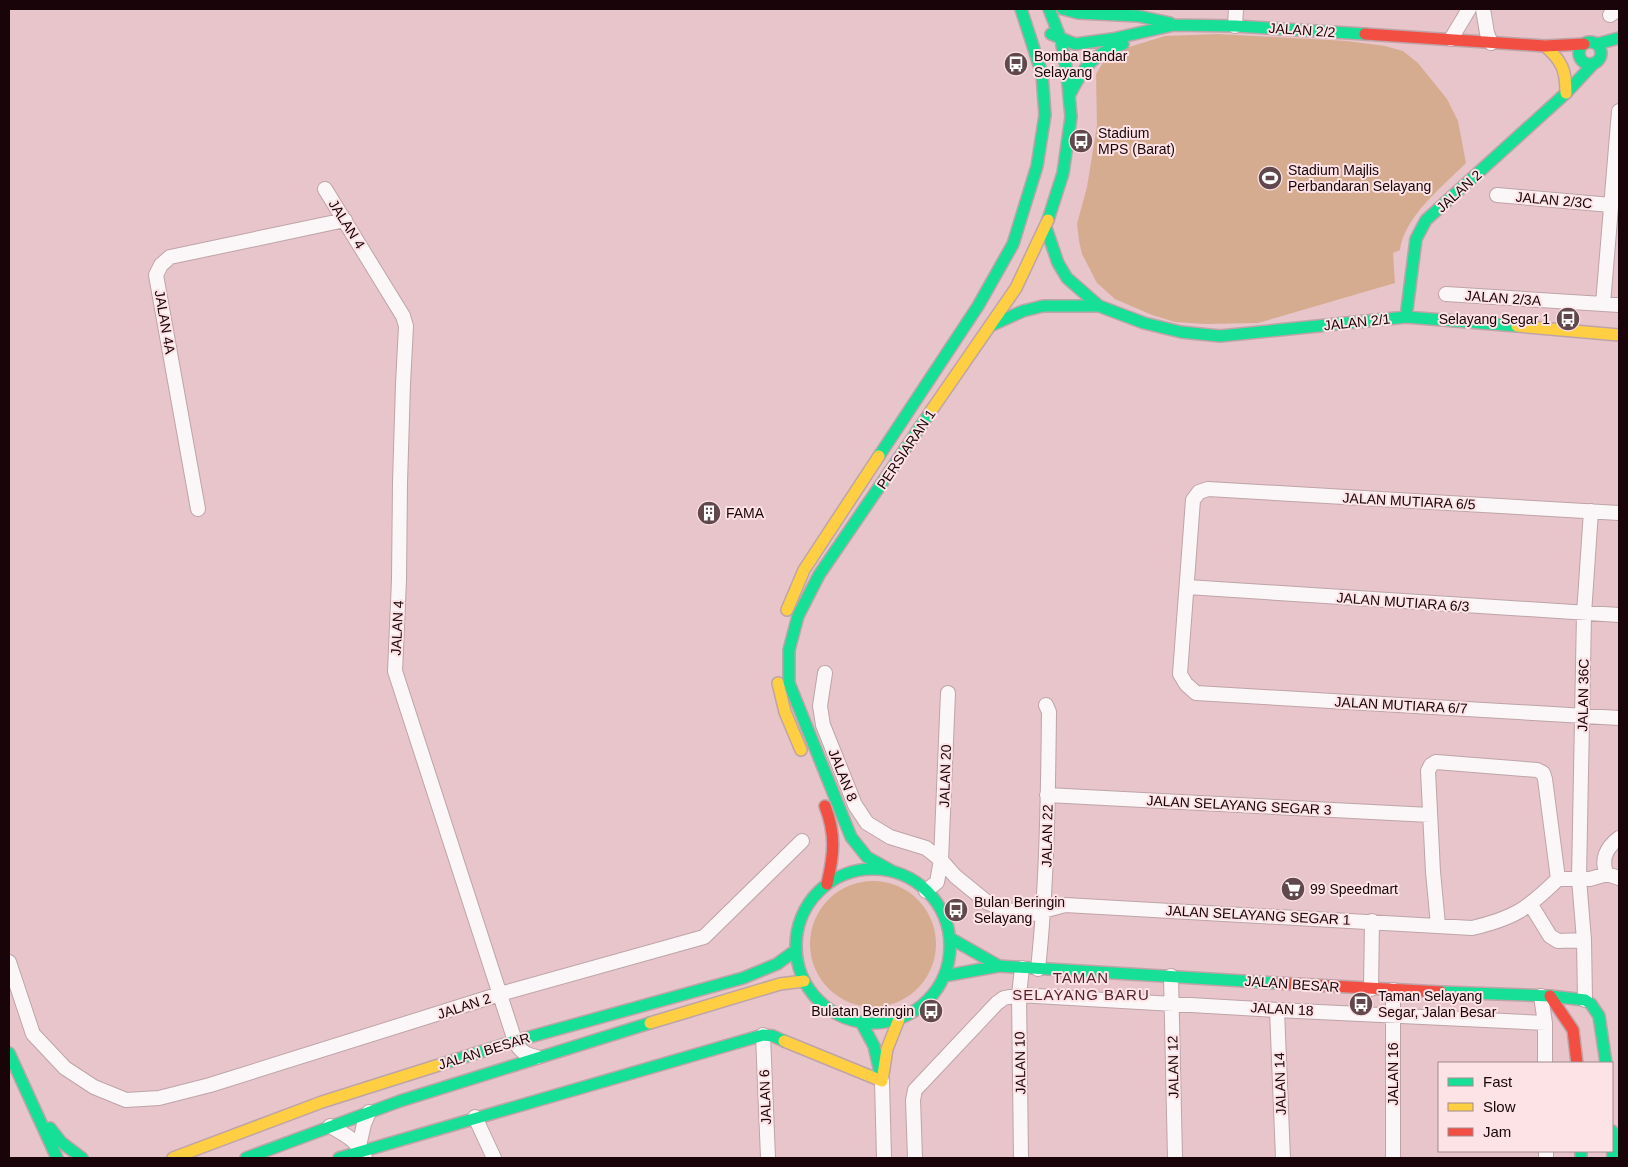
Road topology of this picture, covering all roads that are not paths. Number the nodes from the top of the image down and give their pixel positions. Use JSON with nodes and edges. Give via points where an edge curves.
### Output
{"nodes":[{"id":1,"x":1021,"y":9,"type":"edge"},
{"id":2,"x":1049,"y":9,"type":"edge"},
{"id":3,"x":1063,"y":9,"type":"edge"},
{"id":4,"x":1236,"y":9,"type":"edge"},
{"id":5,"x":1469,"y":9,"type":"edge"},
{"id":6,"x":1483,"y":9,"type":"edge"},
{"id":7,"x":1107,"y":11,"type":"edge"},
{"id":8,"x":1040,"y":24,"type":"dead end"},
{"id":9,"x":1174,"y":25,"type":"junction"},
{"id":10,"x":1235,"y":26,"type":"junction"},
{"id":11,"x":1619,"y":38,"type":"edge"},
{"id":12,"x":1451,"y":39,"type":"junction"},
{"id":13,"x":1061,"y":40,"type":"junction"},
{"id":14,"x":1491,"y":43,"type":"junction"},
{"id":15,"x":1597,"y":44,"type":"junction"},
{"id":16,"x":1545,"y":46,"type":"junction"},
{"id":17,"x":1619,"y":47,"type":"edge"},
{"id":18,"x":1581,"y":51,"type":"junction"},
{"id":19,"x":1597,"y":60,"type":"junction"},
{"id":20,"x":1566,"y":93,"type":"junction"},
{"id":21,"x":1069,"y":96,"type":"junction"},
{"id":22,"x":1619,"y":111,"type":"edge"},
{"id":23,"x":1052,"y":154,"type":"junction"},
{"id":24,"x":325,"y":189,"type":"dead end"},
{"id":25,"x":1497,"y":195,"type":"dead end"},
{"id":26,"x":1611,"y":204,"type":"junction"},
{"id":27,"x":345,"y":220,"type":"junction"},
{"id":28,"x":1046,"y":228,"type":"junction"},
{"id":29,"x":1446,"y":294,"type":"dead end"},
{"id":30,"x":1603,"y":304,"type":"junction"},
{"id":31,"x":1619,"y":305,"type":"edge"},
{"id":32,"x":1099,"y":306,"type":"junction"},
{"id":33,"x":1406,"y":317,"type":"junction"},
{"id":34,"x":990,"y":326,"type":"junction"},
{"id":35,"x":1619,"y":336,"type":"edge"},
{"id":36,"x":198,"y":509,"type":"dead end"},
{"id":37,"x":1591,"y":511,"type":"junction"},
{"id":38,"x":1619,"y":513,"type":"edge"},
{"id":39,"x":1187,"y":587,"type":"junction"},
{"id":40,"x":1584,"y":614,"type":"junction"},
{"id":41,"x":1619,"y":615,"type":"edge"},
{"id":42,"x":784,"y":624,"type":"dead end"},
{"id":43,"x":777,"y":672,"type":"dead end"},
{"id":44,"x":825,"y":673,"type":"dead end"},
{"id":45,"x":948,"y":693,"type":"dead end"},
{"id":46,"x":1046,"y":705,"type":"dead end"},
{"id":47,"x":1582,"y":716,"type":"junction"},
{"id":48,"x":1619,"y":718,"type":"edge"},
{"id":49,"x":807,"y":764,"type":"dead end"},
{"id":50,"x":1048,"y":795,"type":"junction"},
{"id":51,"x":822,"y":798,"type":"dead end"},
{"id":52,"x":1430,"y":815,"type":"junction"},
{"id":53,"x":1619,"y":838,"type":"edge"},
{"id":54,"x":802,"y":842,"type":"dead end"},
{"id":55,"x":941,"y":860,"type":"junction"},
{"id":56,"x":892,"y":871,"type":"junction"},
{"id":57,"x":1613,"y":876,"type":"edge"},
{"id":58,"x":1558,"y":879,"type":"junction"},
{"id":59,"x":1579,"y":879,"type":"junction"},
{"id":60,"x":826,"y":884,"type":"junction"},
{"id":61,"x":926,"y":891,"type":"junction"},
{"id":62,"x":1531,"y":905,"type":"junction"},
{"id":63,"x":1044,"y":911,"type":"junction"},
{"id":64,"x":1372,"y":921,"type":"junction"},
{"id":65,"x":1438,"y":925,"type":"junction"},
{"id":66,"x":950,"y":938,"type":"junction"},
{"id":67,"x":1584,"y":940,"type":"junction"},
{"id":68,"x":796,"y":950,"type":"junction"},
{"id":69,"x":9,"y":962,"type":"edge"},
{"id":70,"x":999,"y":966,"type":"junction"},
{"id":71,"x":1022,"y":968,"type":"junction"},
{"id":72,"x":1038,"y":969,"type":"junction"},
{"id":73,"x":944,"y":976,"type":"junction"},
{"id":74,"x":1171,"y":976,"type":"junction"},
{"id":75,"x":804,"y":981,"type":"junction"},
{"id":76,"x":1371,"y":989,"type":"junction"},
{"id":77,"x":1392,"y":990,"type":"junction"},
{"id":78,"x":500,"y":994,"type":"junction"},
{"id":79,"x":1019,"y":995,"type":"junction"},
{"id":80,"x":1546,"y":996,"type":"junction"},
{"id":81,"x":1585,"y":1000,"type":"junction"},
{"id":82,"x":1172,"y":1003,"type":"junction"},
{"id":83,"x":1277,"y":1010,"type":"junction"},
{"id":84,"x":1393,"y":1015,"type":"junction"},
{"id":85,"x":900,"y":1019,"type":"junction"},
{"id":86,"x":860,"y":1022,"type":"junction"},
{"id":87,"x":1545,"y":1023,"type":"junction"},
{"id":88,"x":763,"y":1035,"type":"junction"},
{"id":89,"x":515,"y":1041,"type":"junction"},
{"id":90,"x":9,"y":1053,"type":"edge"},
{"id":91,"x":537,"y":1057,"type":"junction"},
{"id":92,"x":1545,"y":1062,"type":"edge"},
{"id":93,"x":1577,"y":1062,"type":"edge"},
{"id":94,"x":1606,"y":1062,"type":"edge"},
{"id":95,"x":882,"y":1081,"type":"junction"},
{"id":96,"x":36,"y":1110,"type":"junction"},
{"id":97,"x":369,"y":1112,"type":"junction"},
{"id":98,"x":475,"y":1117,"type":"junction"},
{"id":99,"x":330,"y":1126,"type":"junction"},
{"id":100,"x":362,"y":1152,"type":"edge"},
{"id":101,"x":764,"y":1157,"type":"edge"},
{"id":102,"x":57,"y":1158,"type":"edge"},
{"id":103,"x":82,"y":1158,"type":"edge"},
{"id":104,"x":173,"y":1158,"type":"edge"},
{"id":105,"x":246,"y":1158,"type":"edge"},
{"id":106,"x":339,"y":1158,"type":"edge"},
{"id":107,"x":494,"y":1158,"type":"edge"},
{"id":108,"x":884,"y":1158,"type":"edge"},
{"id":109,"x":915,"y":1158,"type":"edge"},
{"id":110,"x":1021,"y":1158,"type":"edge"},
{"id":111,"x":1175,"y":1158,"type":"edge"},
{"id":112,"x":1283,"y":1158,"type":"edge"},
{"id":113,"x":1392,"y":1158,"type":"edge"}],
"edges":[{"from":1,"to":23,"type":"main road","name":"PERSIARAN 1","via":[[1042,74]]},
{"from":2,"to":13,"type":"main road","name":"PERSIARAN 1"},
{"from":3,"to":7,"type":"main road"},
{"from":4,"to":10,"type":"street"},
{"from":5,"to":12,"type":"street"},
{"from":6,"to":14,"type":"street"},
{"from":7,"to":9,"type":"main road","via":[[1158,19]]},
{"from":8,"to":13,"type":"main road"},
{"from":9,"to":10,"type":"main road","name":"JALAN 2/2"},
{"from":9,"to":13,"type":"main road","name":"JALAN 2/2","via":[[1075,44]]},
{"from":9,"to":21,"type":"main road","via":[[1117,45],[1091,60],[1080,72]]},
{"from":10,"to":12,"type":"main road","name":"JALAN 2/2"},
{"from":11,"to":15,"type":"main road"},
{"from":12,"to":14,"type":"main road","name":"JALAN 2/2"},
{"from":13,"to":21,"type":"main road","name":"PERSIARAN 1"},
{"from":14,"to":16,"type":"main road","name":"JALAN 2/2"},
{"from":15,"to":18,"type":"main road","via":[[1590,42]]},
{"from":15,"to":19,"type":"main road","via":[[1601,50]]},
{"from":16,"to":18,"type":"main road","name":"JALAN 2/2"},
{"from":16,"to":20,"type":"main road","via":[[1559,58],[1564,68]]},
{"from":17,"to":19,"type":"main road","name":"JALAN 2"},
{"from":18,"to":19,"type":"main road","via":[[1587,64]]},
{"from":18,"to":20,"type":"main road","name":"JALAN 2"},
{"from":19,"to":20,"type":"main road","name":"JALAN 2"},
{"from":20,"to":33,"type":"main road","name":"JALAN 2","via":[[1426,220],[1416,239]]},
{"from":21,"to":23,"type":"main road","name":"PERSIARAN 1","via":[[1071,117]]},
{"from":22,"to":26,"type":"street"},
{"from":23,"to":28,"type":"main road","name":"PERSIARAN 1","via":[[1063,173]]},
{"from":23,"to":42,"type":"main road","name":"PERSIARAN 1","via":[[1034,178],[1012,244],[978,306],[804,570]]},
{"from":24,"to":27,"type":"street","name":"JALAN 4"},
{"from":25,"to":26,"type":"street","name":"JALAN 2/3C"},
{"from":26,"to":30,"type":"street"},
{"from":27,"to":36,"type":"street","name":"JALAN 4A","via":[[170,257],[161,265],[156,275]]},
{"from":27,"to":78,"type":"street","name":"JALAN 4","via":[[406,326],[395,671]]},
{"from":28,"to":32,"type":"main road","name":"JALAN 2/1","via":[[1067,278]]},
{"from":28,"to":34,"type":"main road","name":"PERSIARAN 1","via":[[1016,288]]},
{"from":29,"to":30,"type":"street","name":"JALAN 2/3A"},
{"from":30,"to":31,"type":"street","name":"JALAN 2/3A"},
{"from":32,"to":33,"type":"main road","name":"JALAN 2/1","via":[[1144,324],[1220,336]]},
{"from":32,"to":34,"type":"main road","name":"JALAN 2/1","via":[[1043,306]]},
{"from":33,"to":35,"type":"main road","name":"JALAN 2/1"},
{"from":34,"to":56,"type":"main road","name":"PERSIARAN 1","via":[[819,575],[795,625],[788,658],[794,696],[851,837],[867,857]]},
{"from":37,"to":38,"type":"street","name":"JALAN MUTIARA 6/5"},
{"from":37,"to":39,"type":"street","name":"JALAN MUTIARA 6/5","via":[[1208,489],[1199,492],[1193,500]]},
{"from":37,"to":40,"type":"street","name":"JALAN 36C"},
{"from":39,"to":40,"type":"street","name":"JALAN MUTIARA 6/3"},
{"from":39,"to":47,"type":"street","name":"JALAN MUTIARA 6/7","via":[[1180,674],[1196,693]]},
{"from":40,"to":41,"type":"street","name":"JALAN MUTIARA 6/3"},
{"from":40,"to":47,"type":"street","name":"JALAN 36C"},
{"from":43,"to":49,"type":"main road","via":[[785,712]]},
{"from":44,"to":55,"type":"street","name":"JALAN 8","via":[[820,706],[823,724],[855,805],[867,823],[890,837],[926,848]]},
{"from":45,"to":55,"type":"street","name":"JALAN 20"},
{"from":46,"to":50,"type":"street","name":"JALAN 22","via":[[1049,712]]},
{"from":47,"to":48,"type":"street","name":"JALAN MUTIARA 6/7"},
{"from":47,"to":59,"type":"street","name":"JALAN 36C"},
{"from":50,"to":52,"type":"street","name":"JALAN SELAYANG SEGAR 3"},
{"from":50,"to":63,"type":"street","name":"JALAN 22"},
{"from":51,"to":60,"type":"main road","via":[[834,830],[835,855]]},
{"from":52,"to":58,"type":"street","via":[[1428,771],[1436,762],[1537,770],[1545,779]]},
{"from":52,"to":65,"type":"street"},
{"from":53,"to":57,"type":"street","via":[[1605,855],[1604,864]]},
{"from":54,"to":78,"type":"street","name":"JALAN 2","via":[[704,937]]},
{"from":55,"to":61,"type":"street","name":"JALAN 20","via":[[937,882]]},
{"from":55,"to":63,"type":"street","name":"JALAN SELAYANG SEGAR 1","via":[[988,903],[1032,914]]},
{"from":56,"to":60,"type":"main road","via":[[869,869],[847,873]]},
{"from":56,"to":61,"type":"main road"},
{"from":57,"to":59,"type":"street"},
{"from":58,"to":59,"type":"street"},
{"from":58,"to":62,"type":"street","name":"JALAN SELAYANG SEGAR 1"},
{"from":59,"to":67,"type":"street","name":"JALAN 36C"},
{"from":60,"to":68,"type":"main road","via":[[809,902],[798,924]]},
{"from":61,"to":66,"type":"main road","via":[[938,904]]},
{"from":62,"to":65,"type":"street","name":"JALAN SELAYANG SEGAR 1","via":[[1495,923],[1472,928]]},
{"from":62,"to":67,"type":"street","via":[[1550,936],[1558,941]]},
{"from":63,"to":64,"type":"street","name":"JALAN SELAYANG SEGAR 1","via":[[1065,904]]},
{"from":63,"to":72,"type":"street","name":"JALAN 22"},
{"from":64,"to":65,"type":"street","name":"JALAN SELAYANG SEGAR 1"},
{"from":64,"to":76,"type":"street"},
{"from":66,"to":70,"type":"main road","name":"JALAN BESAR"},
{"from":66,"to":73,"type":"main road","via":[[950,958]]},
{"from":67,"to":81,"type":"street","name":"JALAN 36C"},
{"from":68,"to":75,"type":"main road"},
{"from":68,"to":89,"type":"main road","name":"JALAN BESAR","via":[[774,967],[744,978]]},
{"from":69,"to":78,"type":"street","name":"JALAN 2","via":[[33,1034],[65,1068],[94,1087],[126,1100],[159,1098],[210,1085]]},
{"from":70,"to":71,"type":"main road","name":"JALAN BESAR"},
{"from":70,"to":73,"type":"main road","name":"JALAN BESAR"},
{"from":71,"to":72,"type":"main road","name":"JALAN BESAR"},
{"from":71,"to":79,"type":"street","name":"JALAN 10"},
{"from":72,"to":74,"type":"main road","name":"JALAN BESAR"},
{"from":73,"to":85,"type":"main road","via":[[929,999]]},
{"from":74,"to":76,"type":"main road","name":"JALAN BESAR"},
{"from":74,"to":82,"type":"street","name":"JALAN 12"},
{"from":75,"to":86,"type":"main road","via":[[827,1008]]},
{"from":75,"to":91,"type":"main road","name":"JALAN BESAR","via":[[780,984]]},
{"from":76,"to":77,"type":"main road","name":"JALAN BESAR"},
{"from":77,"to":80,"type":"main road","name":"JALAN BESAR"},
{"from":77,"to":84,"type":"street","name":"JALAN 16"},
{"from":78,"to":89,"type":"street","name":"JALAN 4"},
{"from":79,"to":82,"type":"street","name":"JALAN 18"},
{"from":79,"to":109,"type":"street","via":[[997,1003],[915,1090]]},
{"from":79,"to":110,"type":"street","name":"JALAN 10"},
{"from":80,"to":81,"type":"main road","name":"JALAN BESAR"},
{"from":80,"to":87,"type":"street"},
{"from":80,"to":93,"type":"main road","via":[[1573,1030]]},
{"from":81,"to":94,"type":"main road","via":[[1599,1016]]},
{"from":82,"to":83,"type":"street","name":"JALAN 18"},
{"from":82,"to":111,"type":"street","name":"JALAN 12"},
{"from":83,"to":84,"type":"street","name":"JALAN 18"},
{"from":83,"to":112,"type":"street","name":"JALAN 14"},
{"from":84,"to":87,"type":"street","name":"JALAN 18"},
{"from":84,"to":113,"type":"street","name":"JALAN 16"},
{"from":85,"to":86,"type":"main road"},
{"from":85,"to":95,"type":"main road","via":[[888,1050]]},
{"from":86,"to":95,"type":"main road","via":[[877,1051]]},
{"from":87,"to":92,"type":"street"},
{"from":88,"to":95,"type":"main road","via":[[773,1036]]},
{"from":88,"to":98,"type":"main road"},
{"from":88,"to":101,"type":"street","name":"JALAN 6"},
{"from":89,"to":91,"type":"street","via":[[525,1054]]},
{"from":89,"to":104,"type":"main road","name":"JALAN BESAR","via":[[322,1102]]},
{"from":90,"to":96,"type":"main road"},
{"from":91,"to":97,"type":"main road","name":"JALAN BESAR"},
{"from":95,"to":108,"type":"street"},
{"from":96,"to":102,"type":"main road"},
{"from":96,"to":103,"type":"main road","via":[[61,1142]]},
{"from":97,"to":99,"type":"main road","name":"JALAN BESAR"},
{"from":97,"to":100,"type":"street","via":[[364,1124]]},
{"from":98,"to":100,"type":"main road"},
{"from":98,"to":107,"type":"street"},
{"from":99,"to":100,"type":"street"},
{"from":99,"to":105,"type":"main road","name":"JALAN BESAR"},
{"from":100,"to":106,"type":"main road"}]}
